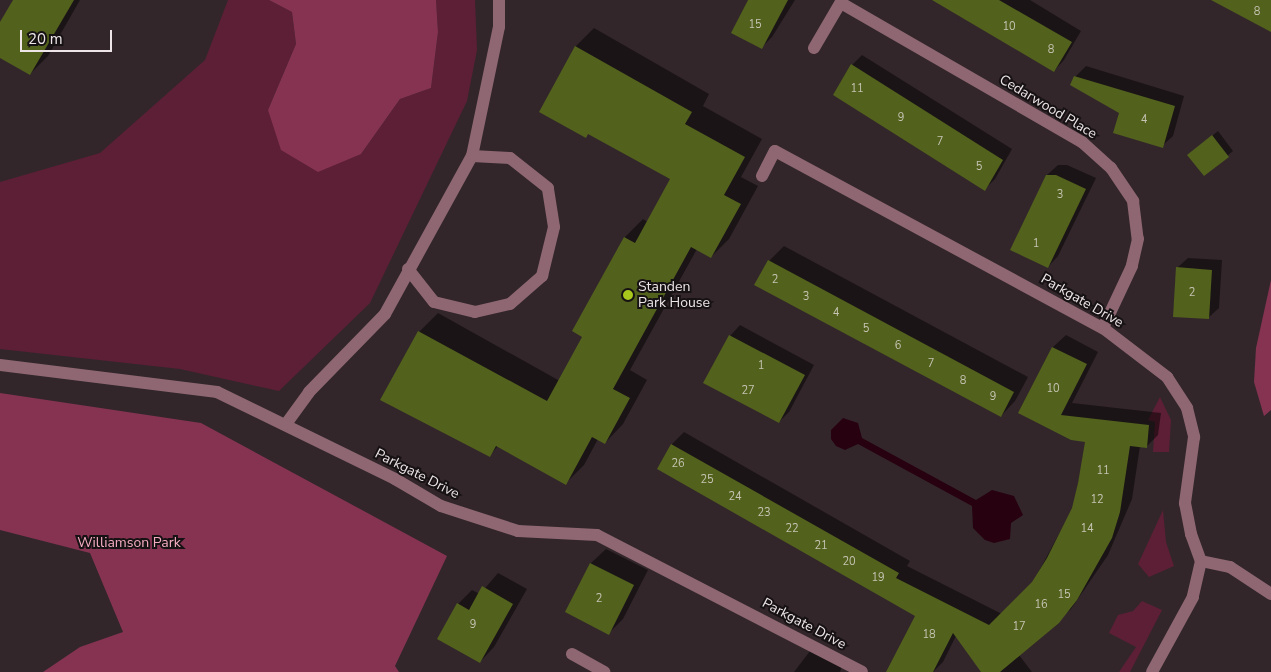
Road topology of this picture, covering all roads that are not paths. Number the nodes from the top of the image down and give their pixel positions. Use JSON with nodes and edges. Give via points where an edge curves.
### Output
{"nodes":[{"id":1,"x":498,"y":0,"type":"edge"},
{"id":2,"x":841,"y":1,"type":"edge"},
{"id":3,"x":814,"y":48,"type":"dead end"},
{"id":4,"x":472,"y":156,"type":"junction"},
{"id":5,"x":762,"y":176,"type":"dead end"},
{"id":6,"x":408,"y":269,"type":"junction"},
{"id":7,"x":1103,"y":328,"type":"junction"},
{"id":8,"x":0,"y":366,"type":"edge"},
{"id":9,"x":286,"y":424,"type":"junction"},
{"id":10,"x":1201,"y":561,"type":"junction"},
{"id":11,"x":1271,"y":594,"type":"edge"},
{"id":12,"x":572,"y":654,"type":"dead end"},
{"id":13,"x":604,"y":672,"type":"edge"},
{"id":14,"x":862,"y":672,"type":"edge"},
{"id":15,"x":1152,"y":672,"type":"edge"}],
"edges":[{"from":1,"to":4,"type":"street","via":[[499,27]]},
{"from":2,"to":3,"type":"street","name":"Cedarwood Place"},
{"from":2,"to":7,"type":"street","name":"Cedarwood Place","via":[[1082,142],[1111,168],[1133,201],[1138,239],[1132,266]]},
{"from":4,"to":6,"type":"street"},
{"from":4,"to":6,"type":"street","via":[[510,158],[548,188],[554,227],[542,276],[510,304],[475,312],[434,302]]},
{"from":5,"to":7,"type":"street","name":"Parkgate Drive","via":[[775,151]]},
{"from":6,"to":9,"type":"street","via":[[386,314],[309,392]]},
{"from":7,"to":10,"type":"street","name":"Parkgate Drive","via":[[1167,377],[1186,408],[1194,437],[1185,503],[1190,534]]},
{"from":8,"to":9,"type":"street","name":"Parkgate Drive","via":[[217,392]]},
{"from":9,"to":14,"type":"street","name":"Parkgate Drive","via":[[441,506],[518,530],[597,535]]},
{"from":10,"to":11,"type":"street","via":[[1230,567],[1264,586]]},
{"from":10,"to":15,"type":"street","via":[[1192,597]]},
{"from":12,"to":13,"type":"street"}]}
